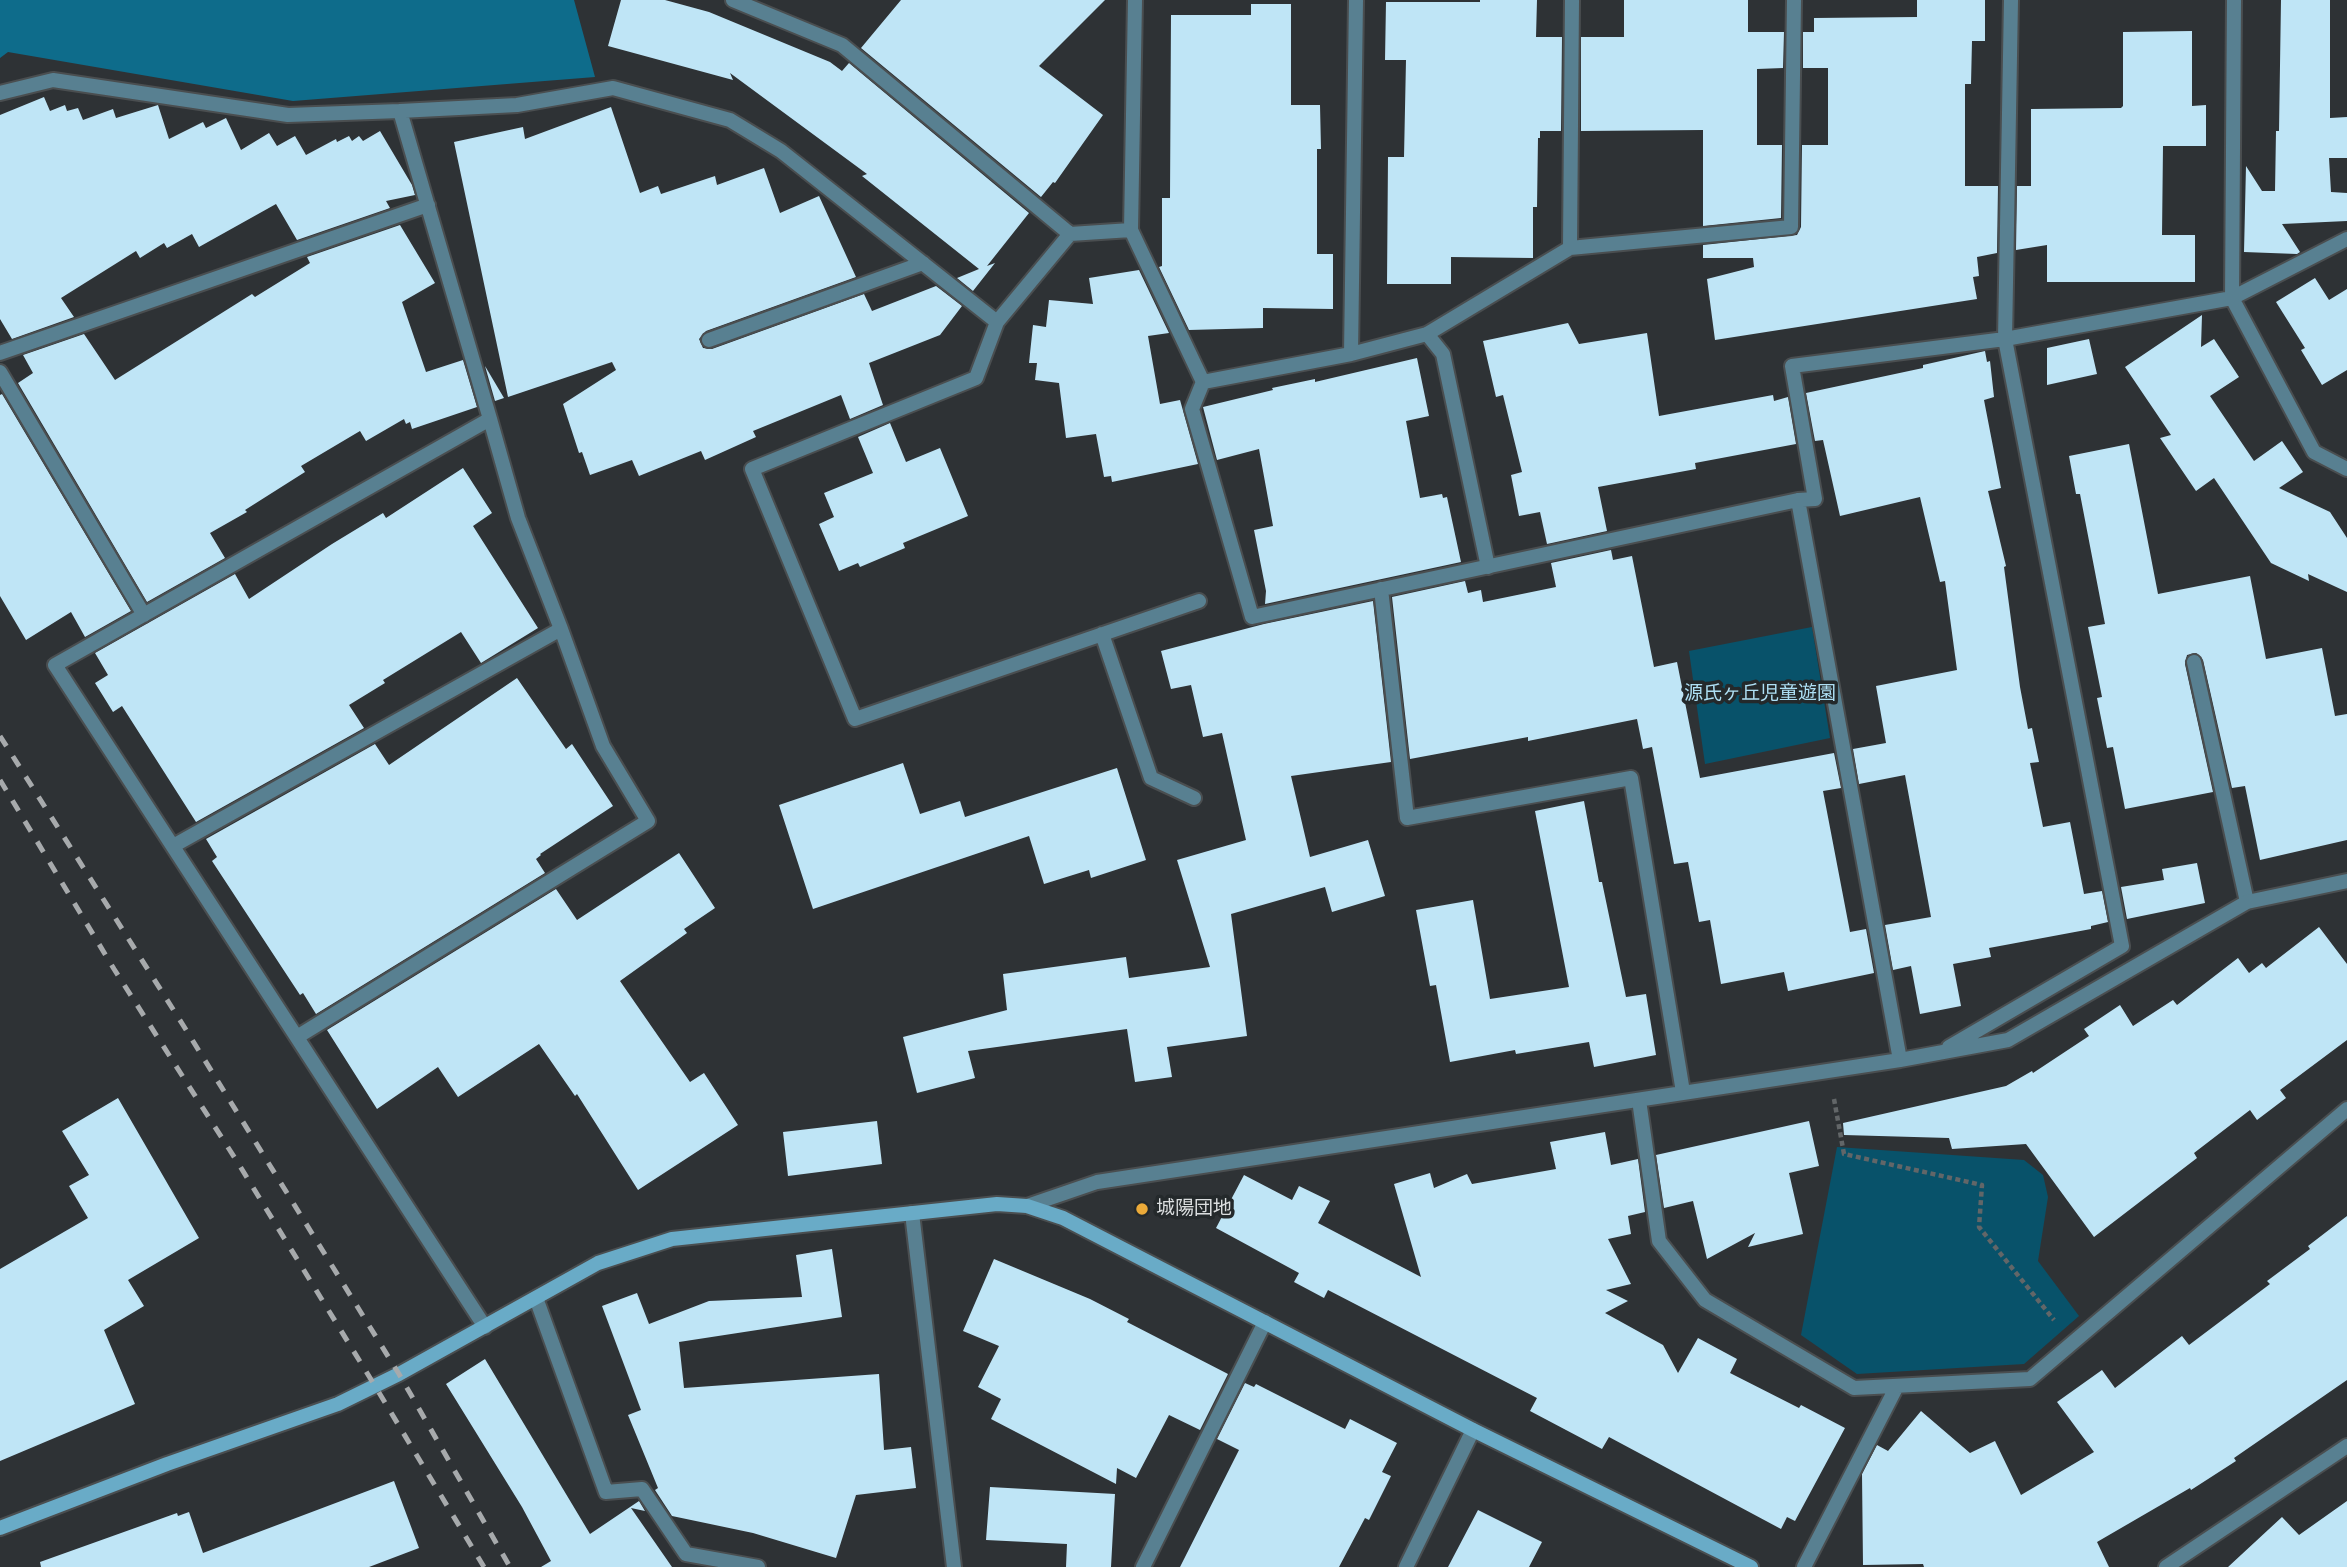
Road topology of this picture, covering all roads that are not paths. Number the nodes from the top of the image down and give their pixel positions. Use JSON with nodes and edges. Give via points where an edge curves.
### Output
{"nodes":[{"id":1,"x":733,"y":0,"type":"edge"},
{"id":2,"x":1356,"y":0,"type":"edge"},
{"id":3,"x":1572,"y":0,"type":"edge"},
{"id":4,"x":1794,"y":0,"type":"edge"},
{"id":5,"x":2011,"y":0,"type":"edge"},
{"id":6,"x":2234,"y":0,"type":"edge"},
{"id":7,"x":1133,"y":1,"type":"edge"},
{"id":8,"x":0,"y":93,"type":"edge"},
{"id":9,"x":400,"y":111,"type":"junction"},
{"id":10,"x":428,"y":205,"type":"junction"},
{"id":11,"x":1131,"y":230,"type":"junction"},
{"id":12,"x":1070,"y":234,"type":"junction"},
{"id":13,"x":2347,"y":239,"type":"edge"},
{"id":14,"x":1570,"y":248,"type":"junction"},
{"id":15,"x":923,"y":263,"type":"junction"},
{"id":16,"x":2232,"y":298,"type":"junction"},
{"id":17,"x":997,"y":322,"type":"junction"},
{"id":18,"x":1427,"y":334,"type":"junction"},
{"id":19,"x":2005,"y":339,"type":"junction"},
{"id":20,"x":709,"y":340,"type":"dead end"},
{"id":21,"x":0,"y":353,"type":"edge"},
{"id":22,"x":1350,"y":354,"type":"junction"},
{"id":23,"x":0,"y":372,"type":"edge"},
{"id":24,"x":1203,"y":382,"type":"junction"},
{"id":25,"x":490,"y":419,"type":"junction"},
{"id":26,"x":2347,"y":469,"type":"edge"},
{"id":27,"x":1798,"y":500,"type":"junction"},
{"id":28,"x":1488,"y":567,"type":"junction"},
{"id":29,"x":1381,"y":589,"type":"junction"},
{"id":30,"x":1199,"y":601,"type":"dead end"},
{"id":31,"x":144,"y":615,"type":"junction"},
{"id":32,"x":561,"y":629,"type":"junction"},
{"id":33,"x":1102,"y":634,"type":"junction"},
{"id":34,"x":2194,"y":662,"type":"dead end"},
{"id":35,"x":1194,"y":799,"type":"dead end"},
{"id":36,"x":173,"y":846,"type":"junction"},
{"id":37,"x":2347,"y":881,"type":"edge"},
{"id":38,"x":2247,"y":902,"type":"junction"},
{"id":39,"x":297,"y":1037,"type":"junction"},
{"id":40,"x":1940,"y":1052,"type":"junction"},
{"id":41,"x":1900,"y":1060,"type":"junction"},
{"id":42,"x":1684,"y":1092,"type":"junction"},
{"id":43,"x":1639,"y":1100,"type":"junction"},
{"id":44,"x":2347,"y":1109,"type":"edge"},
{"id":45,"x":1027,"y":1206,"type":"junction"},
{"id":46,"x":912,"y":1213,"type":"junction"},
{"id":47,"x":536,"y":1298,"type":"junction"},
{"id":48,"x":1265,"y":1322,"type":"junction"},
{"id":49,"x":485,"y":1327,"type":"junction"},
{"id":50,"x":1897,"y":1386,"type":"junction"},
{"id":51,"x":1473,"y":1430,"type":"junction"},
{"id":52,"x":2347,"y":1446,"type":"edge"},
{"id":53,"x":0,"y":1528,"type":"edge"},
{"id":54,"x":758,"y":1567,"type":"edge"},
{"id":55,"x":954,"y":1567,"type":"edge"},
{"id":56,"x":1143,"y":1567,"type":"edge"},
{"id":57,"x":1406,"y":1567,"type":"edge"},
{"id":58,"x":1751,"y":1567,"type":"edge"},
{"id":59,"x":1804,"y":1567,"type":"edge"},
{"id":60,"x":2166,"y":1567,"type":"edge"}],
"edges":[{"from":1,"to":12,"type":"street","via":[[842,45]]},
{"from":2,"to":22,"type":"street"},
{"from":3,"to":14,"type":"street"},
{"from":4,"to":14,"type":"street","via":[[1791,227]]},
{"from":5,"to":19,"type":"street"},
{"from":6,"to":16,"type":"street"},
{"from":7,"to":11,"type":"street"},
{"from":8,"to":9,"type":"street","via":[[53,80],[288,115]]},
{"from":9,"to":10,"type":"street"},
{"from":9,"to":15,"type":"street","via":[[517,104],[613,88],[730,120],[781,151]]},
{"from":10,"to":21,"type":"street"},
{"from":10,"to":25,"type":"street"},
{"from":11,"to":12,"type":"street"},
{"from":11,"to":24,"type":"street"},
{"from":12,"to":17,"type":"street"},
{"from":13,"to":16,"type":"street"},
{"from":14,"to":18,"type":"street"},
{"from":15,"to":17,"type":"street"},
{"from":15,"to":20,"type":"street"},
{"from":16,"to":19,"type":"street"},
{"from":16,"to":26,"type":"street","via":[[2315,452]]},
{"from":17,"to":33,"type":"street","via":[[976,378],[752,470],[855,719]]},
{"from":18,"to":22,"type":"street"},
{"from":18,"to":28,"type":"street","via":[[1443,354]]},
{"from":19,"to":27,"type":"street","via":[[1792,366],[1815,499]]},
{"from":19,"to":40,"type":"street","via":[[2122,946]]},
{"from":22,"to":24,"type":"street"},
{"from":23,"to":31,"type":"street"},
{"from":24,"to":29,"type":"street","via":[[1192,410],[1252,618]]},
{"from":25,"to":31,"type":"street"},
{"from":25,"to":32,"type":"street","via":[[518,518]]},
{"from":27,"to":28,"type":"street"},
{"from":27,"to":41,"type":"street"},
{"from":28,"to":29,"type":"street"},
{"from":29,"to":42,"type":"street","via":[[1408,818],[1631,778]]},
{"from":30,"to":33,"type":"street"},
{"from":31,"to":36,"type":"street","via":[[55,665]]},
{"from":32,"to":36,"type":"street"},
{"from":32,"to":39,"type":"street","via":[[603,746],[648,821]]},
{"from":33,"to":35,"type":"street","via":[[1151,778]]},
{"from":34,"to":38,"type":"street"},
{"from":36,"to":39,"type":"street"},
{"from":37,"to":38,"type":"street"},
{"from":38,"to":40,"type":"street","via":[[2008,1040]]},
{"from":39,"to":49,"type":"street"},
{"from":40,"to":41,"type":"street"},
{"from":41,"to":42,"type":"street"},
{"from":42,"to":43,"type":"street"},
{"from":43,"to":45,"type":"street","via":[[1097,1182]]},
{"from":43,"to":50,"type":"street","via":[[1659,1241],[1705,1300],[1854,1388]]},
{"from":44,"to":50,"type":"street","via":[[2030,1379]]},
{"from":45,"to":46,"type":"street","via":[[997,1204]]},
{"from":45,"to":48,"type":"street","via":[[1107,1239]]},
{"from":46,"to":47,"type":"street","via":[[672,1239],[598,1264]]},
{"from":46,"to":55,"type":"street"},
{"from":47,"to":49,"type":"street"},
{"from":47,"to":54,"type":"street","via":[[606,1492],[642,1489],[686,1554]]},
{"from":48,"to":51,"type":"street"},
{"from":48,"to":56,"type":"street"},
{"from":49,"to":53,"type":"street","via":[[338,1404]]},
{"from":50,"to":59,"type":"street"},
{"from":51,"to":57,"type":"street"},
{"from":51,"to":58,"type":"street"},
{"from":52,"to":60,"type":"street"}]}
